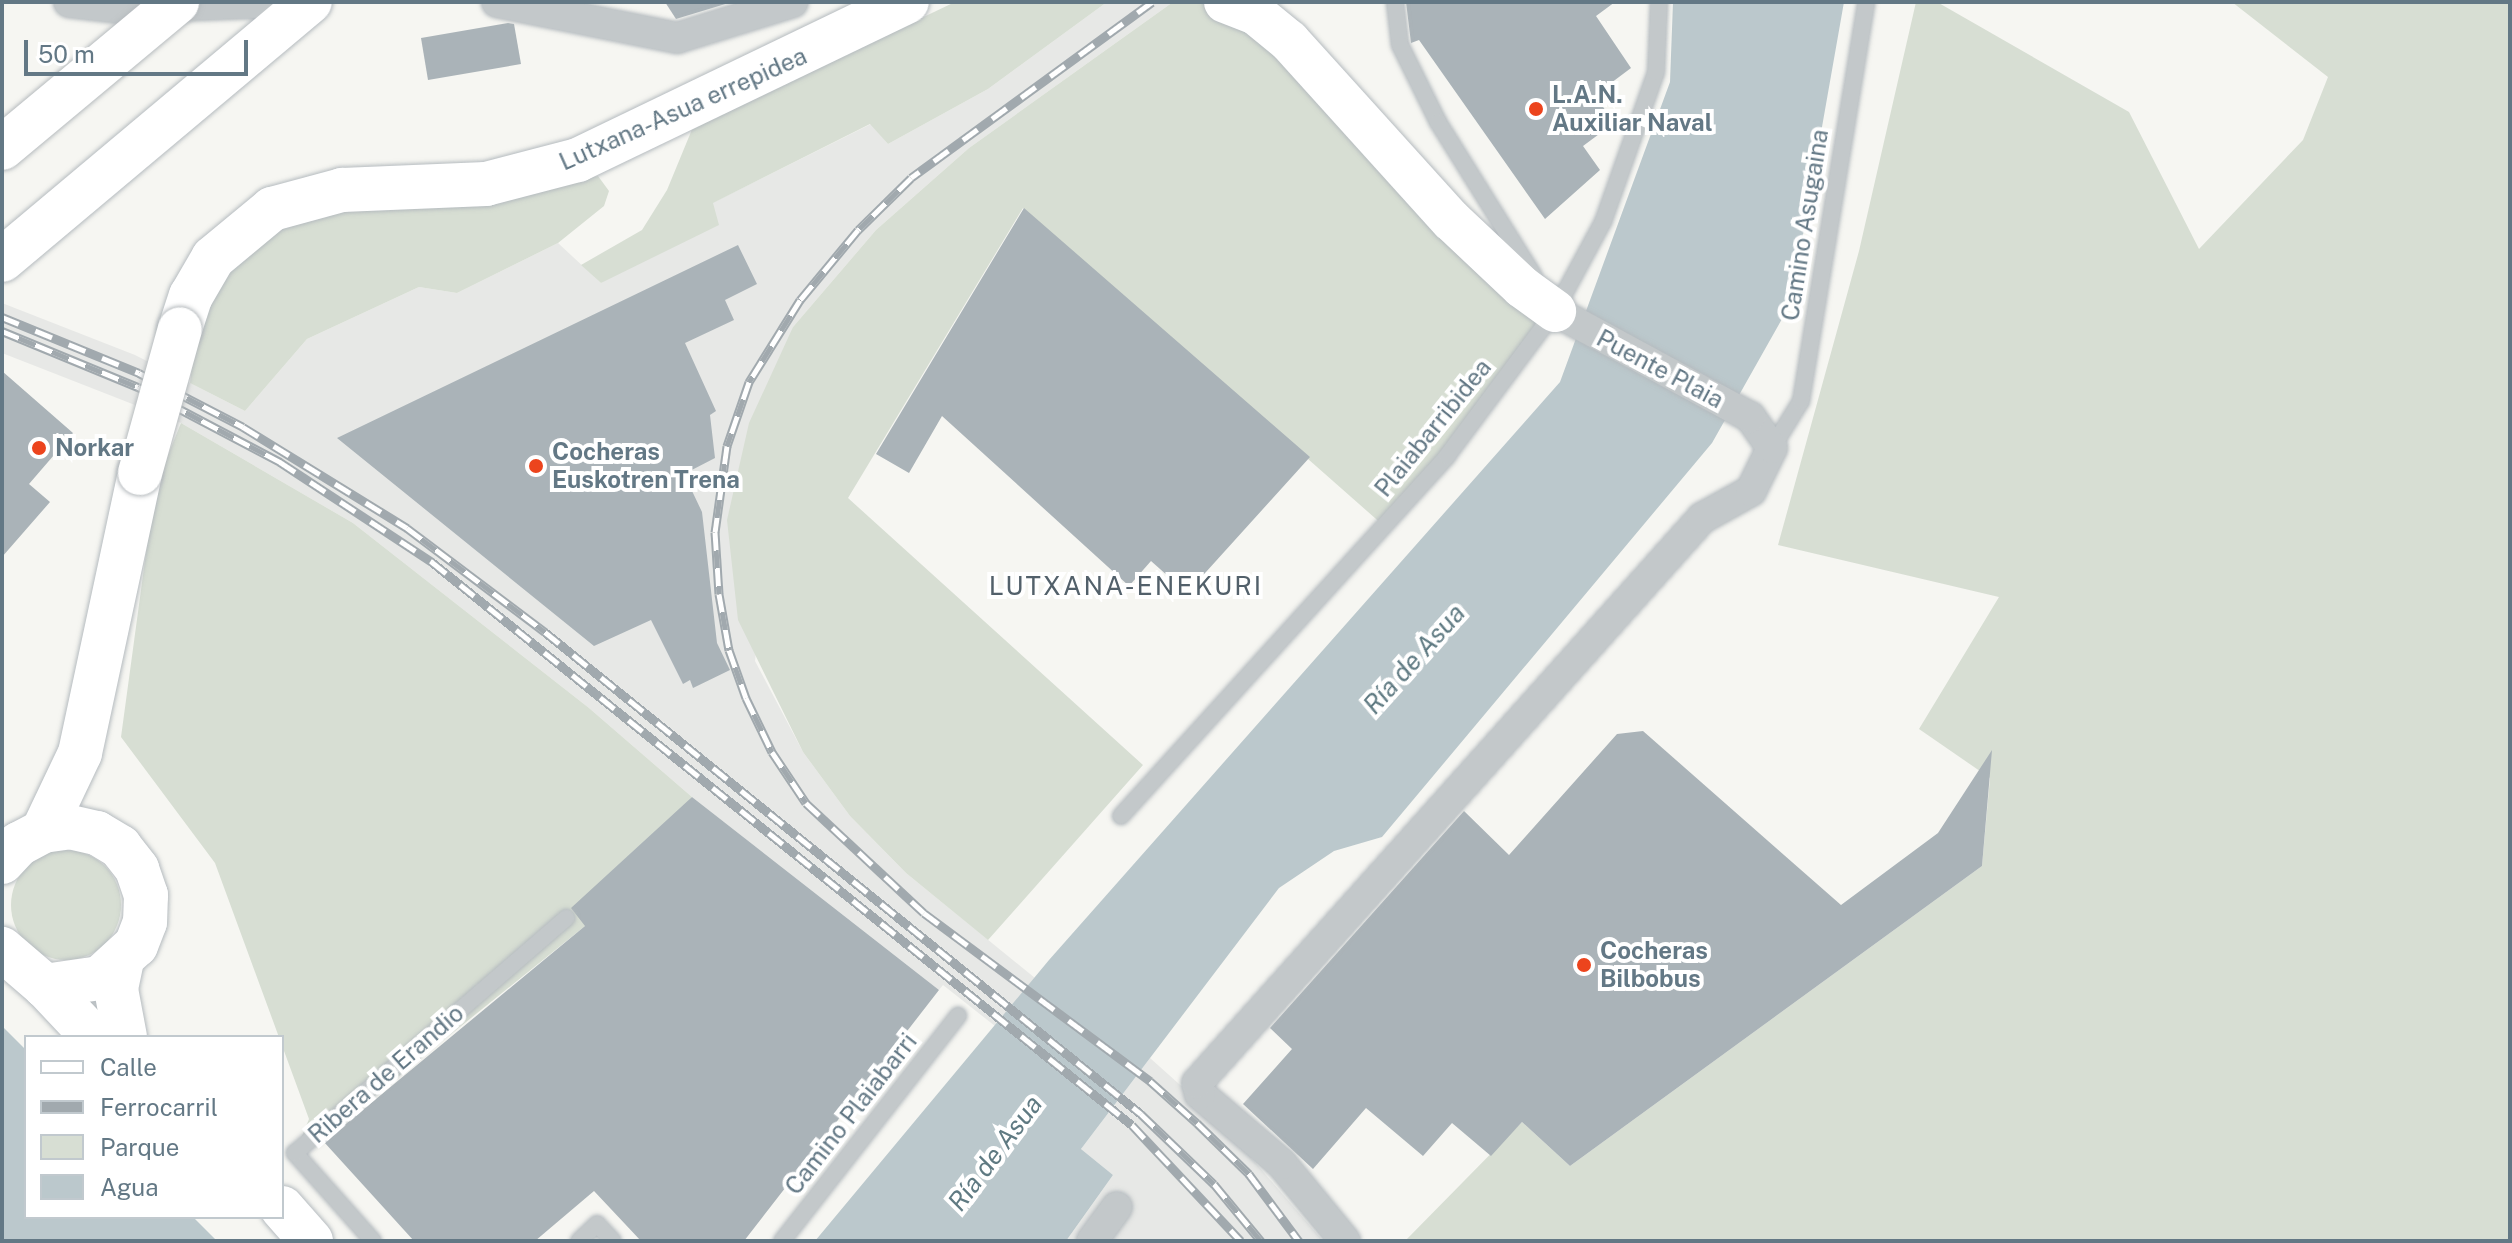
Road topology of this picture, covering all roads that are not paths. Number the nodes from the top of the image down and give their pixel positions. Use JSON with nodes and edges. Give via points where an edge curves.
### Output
{"nodes":[{"id":1,"x":69,"y":2,"type":"edge"},
{"id":2,"x":177,"y":2,"type":"edge"},
{"id":3,"x":274,"y":2,"type":"edge"},
{"id":4,"x":310,"y":2,"type":"edge"},
{"id":5,"x":497,"y":2,"type":"edge"},
{"id":6,"x":793,"y":2,"type":"edge"},
{"id":7,"x":907,"y":2,"type":"edge"},
{"id":8,"x":1225,"y":2,"type":"edge"},
{"id":9,"x":1395,"y":2,"type":"edge"},
{"id":10,"x":1659,"y":2,"type":"edge"},
{"id":11,"x":1866,"y":2,"type":"edge"},
{"id":12,"x":2,"y":148,"type":"edge"},
{"id":13,"x":2,"y":260,"type":"edge"},
{"id":14,"x":1562,"y":315,"type":"junction"},
{"id":15,"x":1772,"y":448,"type":"junction"},
{"id":16,"x":80,"y":753,"type":"junction"},
{"id":17,"x":1121,"y":816,"type":"dead end"},
{"id":18,"x":43,"y":831,"type":"junction"},
{"id":19,"x":97,"y":833,"type":"junction"},
{"id":20,"x":2,"y":862,"type":"edge"},
{"id":21,"x":566,"y":918,"type":"dead end"},
{"id":22,"x":2,"y":949,"type":"edge"},
{"id":23,"x":121,"y":965,"type":"junction"},
{"id":24,"x":45,"y":986,"type":"junction"},
{"id":25,"x":958,"y":1016,"type":"dead end"},
{"id":26,"x":91,"y":1035,"type":"edge"},
{"id":27,"x":125,"y":1035,"type":"edge"},
{"id":28,"x":1117,"y":1207,"type":"dead end"},
{"id":29,"x":284,"y":1210,"type":"edge"},
{"id":30,"x":265,"y":1219,"type":"edge"},
{"id":31,"x":284,"y":1241,"type":"edge"},
{"id":32,"x":311,"y":1241,"type":"edge"},
{"id":33,"x":373,"y":1241,"type":"edge"},
{"id":34,"x":579,"y":1241,"type":"edge"},
{"id":35,"x":613,"y":1241,"type":"edge"},
{"id":36,"x":782,"y":1241,"type":"edge"},
{"id":37,"x":1092,"y":1241,"type":"edge"},
{"id":38,"x":1345,"y":1241,"type":"edge"}],
"edges":[{"from":1,"to":3,"type":"street","via":[[119,8]]},
{"from":2,"to":12,"type":"main road","bridge":true},
{"from":4,"to":13,"type":"main road"},
{"from":5,"to":6,"type":"street","via":[[677,38]]},
{"from":7,"to":16,"type":"main road","name":"Lutxana-Asua errepidea","bridge":true,"via":[[664,121],[551,169],[486,184],[342,190],[272,209],[213,258],[191,296],[140,473]]},
{"from":8,"to":14,"type":"street","via":[[1256,14],[1289,41],[1451,220],[1522,287]]},
{"from":9,"to":14,"type":"lane","via":[[1400,45],[1438,122]]},
{"from":10,"to":14,"type":"lane","name":"Plaiabarribidea","via":[[1656,72],[1603,222]]},
{"from":11,"to":15,"type":"lane","name":"Camino Asugaina","via":[[1801,401]]},
{"from":14,"to":15,"type":"street","name":"Puente Plaia","via":[[1750,417]]},
{"from":14,"to":17,"type":"lane","name":"Plaiabarribidea","via":[[1447,456]]},
{"from":15,"to":38,"type":"street","via":[[1751,491],[1702,518],[1197,1083],[1200,1094],[1282,1164]]},
{"from":16,"to":18,"type":"main road"},
{"from":16,"to":19,"type":"main road"},
{"from":18,"to":19,"type":"main road","via":[[70,827]]},
{"from":18,"to":20,"type":"main road","via":[[19,844]]},
{"from":19,"to":23,"type":"main road","via":[[129,858],[146,895],[145,922]]},
{"from":21,"to":33,"type":"lane","name":"Ribera de Erandio","via":[[295,1153]]},
{"from":22,"to":24,"type":"main road"},
{"from":23,"to":24,"type":"main road","via":[[100,978]]},
{"from":23,"to":27,"type":"main road","via":[[116,989]]},
{"from":24,"to":26,"type":"main road"},
{"from":25,"to":36,"type":"lane","name":"Camino Plaiabarri"},
{"from":28,"to":37,"type":"street"},
{"from":29,"to":32,"type":"main road"},
{"from":30,"to":31,"type":"main road"},
{"from":34,"to":35,"type":"lane","via":[[597,1224]]}]}
